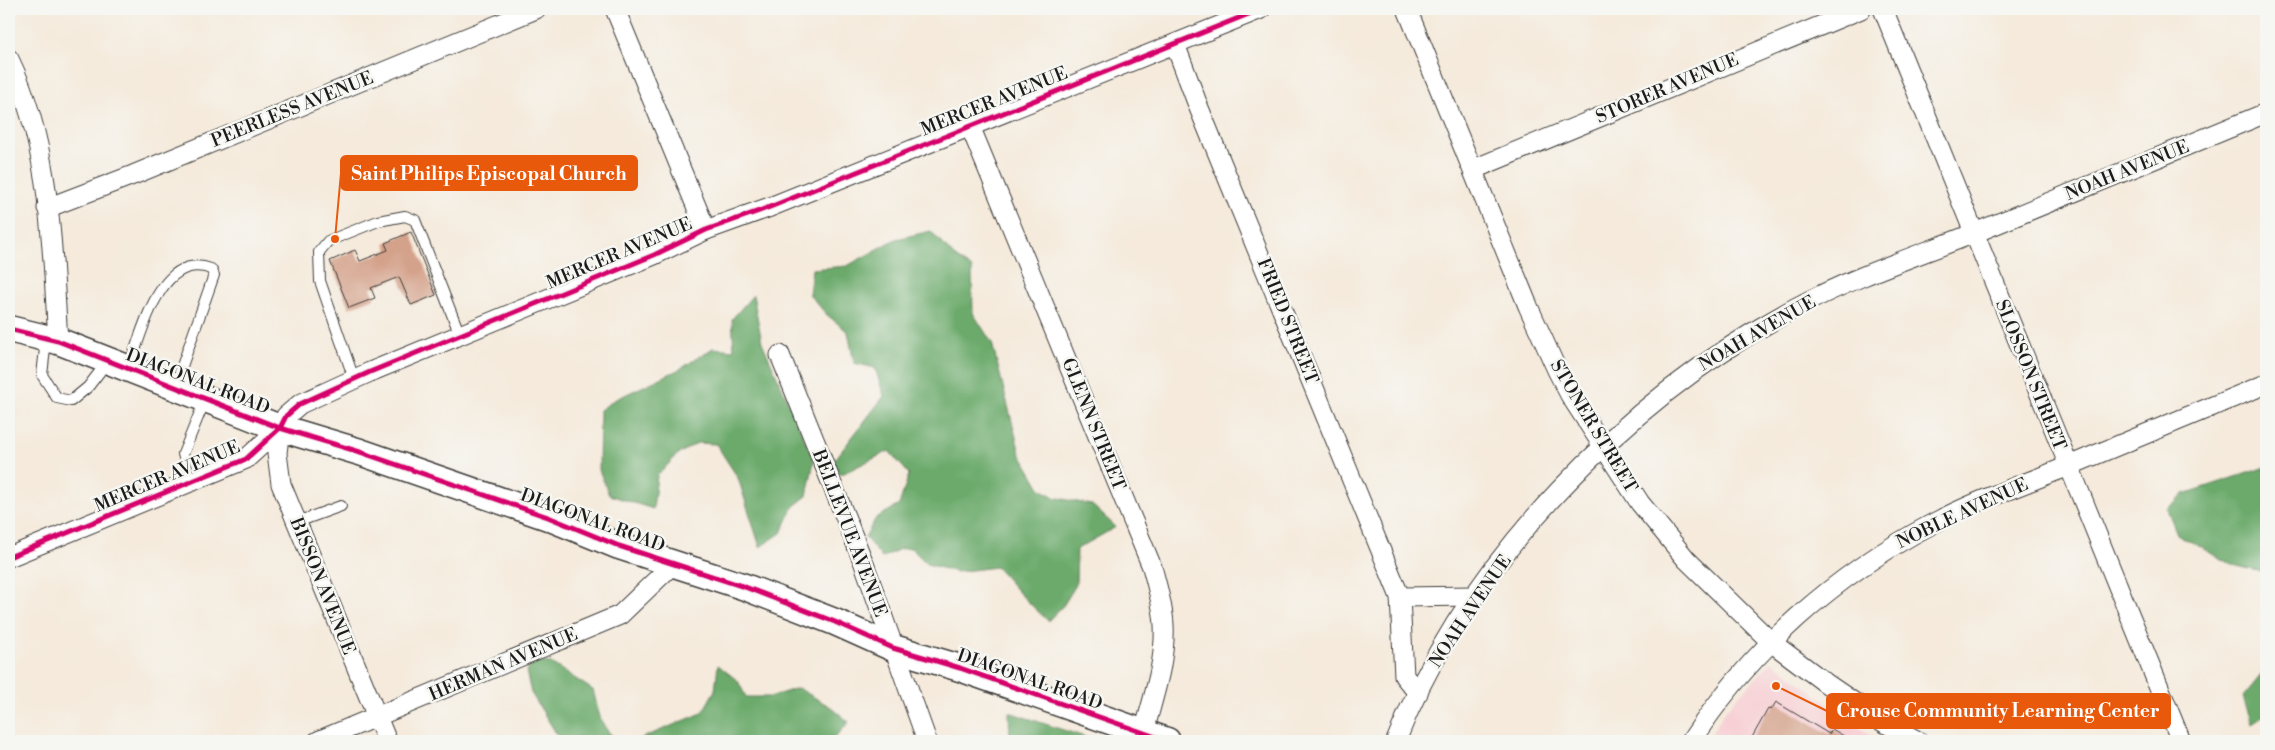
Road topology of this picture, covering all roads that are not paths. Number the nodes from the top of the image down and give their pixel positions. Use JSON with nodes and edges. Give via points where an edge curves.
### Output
{"nodes":[{"id":1,"x":536,"y":9,"type":"edge"},
{"id":2,"x":615,"y":9,"type":"edge"},
{"id":3,"x":1261,"y":9,"type":"edge"},
{"id":4,"x":1407,"y":9,"type":"edge"},
{"id":5,"x":1861,"y":9,"type":"edge"},
{"id":6,"x":1883,"y":9,"type":"edge"},
{"id":7,"x":1824,"y":15,"type":"edge"},
{"id":8,"x":1175,"y":44,"type":"junction"},
{"id":9,"x":9,"y":59,"type":"edge"},
{"id":10,"x":2266,"y":113,"type":"edge"},
{"id":11,"x":970,"y":126,"type":"junction"},
{"id":12,"x":1474,"y":168,"type":"junction"},
{"id":13,"x":47,"y":208,"type":"junction"},
{"id":14,"x":706,"y":230,"type":"junction"},
{"id":15,"x":1974,"y":234,"type":"junction"},
{"id":16,"x":9,"y":329,"type":"edge"},
{"id":17,"x":460,"y":335,"type":"junction"},
{"id":18,"x":52,"y":340,"type":"junction"},
{"id":19,"x":780,"y":355,"type":"dead end"},
{"id":20,"x":118,"y":365,"type":"junction"},
{"id":21,"x":354,"y":379,"type":"junction"},
{"id":22,"x":2266,"y":384,"type":"edge"},
{"id":23,"x":174,"y":387,"type":"junction"},
{"id":24,"x":205,"y":399,"type":"junction"},
{"id":25,"x":280,"y":428,"type":"junction"},
{"id":26,"x":1603,"y":447,"type":"junction"},
{"id":27,"x":2068,"y":466,"type":"junction"},
{"id":28,"x":191,"y":483,"type":"junction"},
{"id":29,"x":341,"y":506,"type":"dead end"},
{"id":30,"x":297,"y":522,"type":"junction"},
{"id":31,"x":9,"y":557,"type":"edge"},
{"id":32,"x":673,"y":564,"type":"junction"},
{"id":33,"x":1475,"y":596,"type":"junction"},
{"id":34,"x":1400,"y":597,"type":"junction"},
{"id":35,"x":1771,"y":642,"type":"junction"},
{"id":36,"x":893,"y":648,"type":"junction"},
{"id":37,"x":1418,"y":693,"type":"junction"},
{"id":38,"x":377,"y":716,"type":"junction"},
{"id":39,"x":1144,"y":732,"type":"junction"},
{"id":40,"x":318,"y":741,"type":"edge"},
{"id":41,"x":387,"y":741,"type":"edge"},
{"id":42,"x":927,"y":741,"type":"edge"},
{"id":43,"x":1167,"y":741,"type":"edge"},
{"id":44,"x":1396,"y":741,"type":"edge"},
{"id":45,"x":1691,"y":741,"type":"edge"},
{"id":46,"x":1918,"y":741,"type":"edge"},
{"id":47,"x":2181,"y":741,"type":"edge"}],
"edges":[{"from":1,"to":13,"type":"street","name":"PEERLESS AVENUE"},
{"from":2,"to":14,"type":"street"},
{"from":3,"to":8,"type":"street","name":"MERCER AVENUE"},
{"from":4,"to":12,"type":"street","name":"STONER STREET"},
{"from":5,"to":7,"type":"street","name":"STORER AVENUE"},
{"from":6,"to":15,"type":"street","name":"SLOSSON STREET"},
{"from":7,"to":12,"type":"street","name":"STORER AVENUE"},
{"from":8,"to":11,"type":"street","name":"MERCER AVENUE"},
{"from":8,"to":34,"type":"street","name":"FRIED STREET"},
{"from":9,"to":13,"type":"street","via":[[29,108]]},
{"from":10,"to":15,"type":"street","name":"NOAH AVENUE"},
{"from":11,"to":14,"type":"street","name":"MERCER AVENUE"},
{"from":11,"to":39,"type":"street","name":"GLENN STREET","via":[[1155,576],[1164,638],[1160,670]]},
{"from":12,"to":26,"type":"street","name":"STONER STREET","via":[[1557,370]]},
{"from":13,"to":18,"type":"street"},
{"from":14,"to":17,"type":"street","name":"MERCER AVENUE","via":[[654,255]]},
{"from":15,"to":26,"type":"street","name":"NOAH AVENUE","via":[[1849,282],[1798,306],[1689,374]]},
{"from":15,"to":27,"type":"street","name":"SLOSSON STREET"},
{"from":16,"to":18,"type":"street","name":"DIAGONAL ROAD"},
{"from":17,"to":21,"type":"street","name":"MERCER AVENUE"},
{"from":17,"to":21,"type":"lane","via":[[415,220],[405,216],[378,221],[328,241],[318,252],[320,281]]},
{"from":18,"to":20,"type":"street","name":"DIAGONAL ROAD"},
{"from":18,"to":20,"type":"lane","via":[[42,375],[57,398],[71,401]]},
{"from":19,"to":36,"type":"street","name":"BELLEVUE AVENUE","via":[[863,561]]},
{"from":20,"to":23,"type":"street","name":"DIAGONAL ROAD"},
{"from":20,"to":23,"type":"lane","via":[[168,279],[195,266],[211,269],[214,275]]},
{"from":21,"to":25,"type":"street","name":"MERCER AVENUE","via":[[300,404],[286,416]]},
{"from":22,"to":27,"type":"street","name":"NOBLE AVENUE"},
{"from":23,"to":24,"type":"street","name":"DIAGONAL ROAD"},
{"from":24,"to":25,"type":"street","name":"DIAGONAL ROAD"},
{"from":24,"to":28,"type":"lane","via":[[183,454]]},
{"from":25,"to":28,"type":"street","name":"MERCER AVENUE","via":[[246,459]]},
{"from":25,"to":30,"type":"street","name":"BISSON AVENUE","via":[[277,453],[281,484]]},
{"from":25,"to":32,"type":"street","name":"DIAGONAL ROAD","via":[[360,452]]},
{"from":26,"to":33,"type":"street","name":"NOAH AVENUE","via":[[1556,493]]},
{"from":26,"to":35,"type":"street","name":"STONER STREET","via":[[1640,503],[1686,559]]},
{"from":27,"to":35,"type":"street","name":"NOBLE AVENUE","via":[[1971,505],[1884,551],[1814,602]]},
{"from":27,"to":47,"type":"street","name":"SLOSSON STREET"},
{"from":28,"to":31,"type":"street","name":"MERCER AVENUE"},
{"from":29,"to":30,"type":"lane"},
{"from":30,"to":38,"type":"street","name":"BISSON AVENUE"},
{"from":32,"to":36,"type":"street","name":"DIAGONAL ROAD","via":[[745,587]]},
{"from":32,"to":38,"type":"street","name":"HERMAN AVENUE","via":[[620,615]]},
{"from":33,"to":34,"type":"street"},
{"from":33,"to":37,"type":"street","name":"NOAH AVENUE"},
{"from":34,"to":37,"type":"street","name":"FRIED STREET","via":[[1404,676]]},
{"from":35,"to":45,"type":"street","name":"NOBLE AVENUE","via":[[1728,690]]},
{"from":35,"to":46,"type":"street","name":"STONER STREET","via":[[1883,722]]},
{"from":36,"to":39,"type":"street","name":"DIAGONAL ROAD"},
{"from":36,"to":42,"type":"street","name":"BELLEVUE AVENUE"},
{"from":37,"to":44,"type":"street","name":"NOAH AVENUE"},
{"from":38,"to":40,"type":"street","name":"HERMAN AVENUE"},
{"from":38,"to":41,"type":"street","name":"BISSON AVENUE"},
{"from":39,"to":43,"type":"street","name":"DIAGONAL ROAD"}]}
